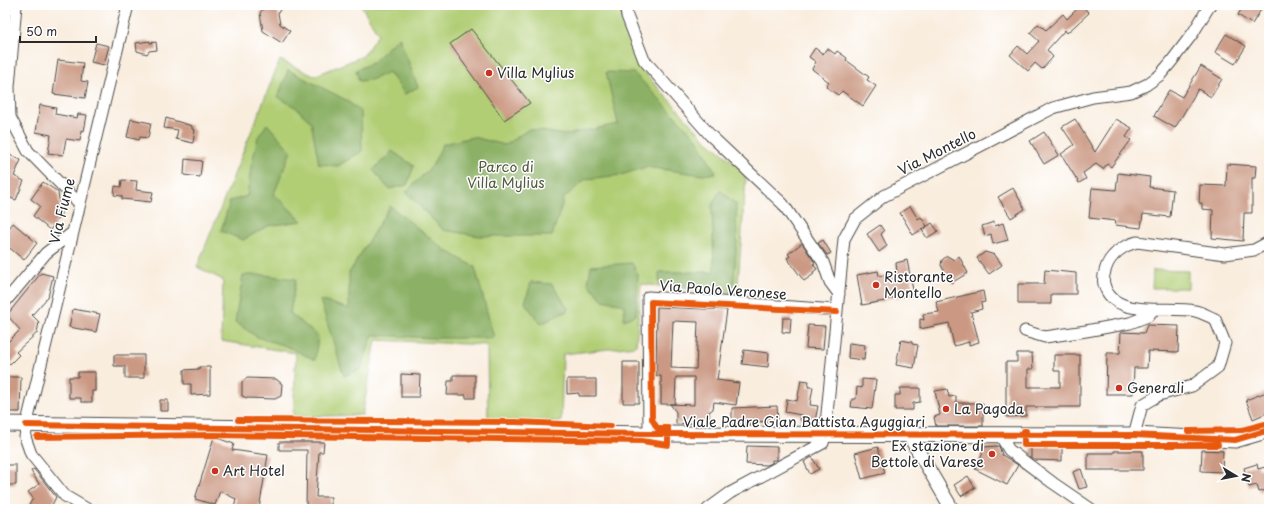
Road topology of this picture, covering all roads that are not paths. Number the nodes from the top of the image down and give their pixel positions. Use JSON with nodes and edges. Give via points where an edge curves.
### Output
{"nodes":[{"id":1,"x":16,"y":5,"type":"edge"},
{"id":2,"x":128,"y":5,"type":"edge"},
{"id":3,"x":625,"y":5,"type":"edge"},
{"id":4,"x":1210,"y":5,"type":"edge"},
{"id":5,"x":80,"y":204,"type":"junction"},
{"id":6,"x":72,"y":234,"type":"junction"},
{"id":7,"x":1269,"y":242,"type":"edge"},
{"id":8,"x":838,"y":294,"type":"junction"},
{"id":9,"x":5,"y":302,"type":"edge"},
{"id":10,"x":838,"y":310,"type":"junction"},
{"id":11,"x":1154,"y":310,"type":"junction"},
{"id":12,"x":1025,"y":331,"type":"dead end"},
{"id":13,"x":5,"y":424,"type":"edge"},
{"id":14,"x":26,"y":425,"type":"junction"},
{"id":15,"x":1269,"y":430,"type":"edge"},
{"id":16,"x":649,"y":434,"type":"junction"},
{"id":17,"x":825,"y":434,"type":"junction"},
{"id":18,"x":908,"y":434,"type":"junction"},
{"id":19,"x":1000,"y":435,"type":"junction"},
{"id":20,"x":1134,"y":435,"type":"junction"},
{"id":21,"x":87,"y":509,"type":"edge"},
{"id":22,"x":708,"y":509,"type":"edge"},
{"id":23,"x":952,"y":509,"type":"edge"},
{"id":24,"x":1091,"y":509,"type":"edge"}],
"edges":[{"from":1,"to":5,"type":"street","via":[[9,88],[10,117],[28,151]]},
{"from":2,"to":5,"type":"street","name":"Via Fiume"},
{"from":3,"to":8,"type":"street","via":[[644,60],[710,135],[783,204],[823,262],[830,282]]},
{"from":4,"to":8,"type":"street","name":"Via Montello","via":[[1171,62],[1160,75],[1146,84],[1131,92],[1093,96],[1053,108],[875,202],[855,219],[844,240]]},
{"from":5,"to":6,"type":"street","name":"Via Fiume"},
{"from":6,"to":9,"type":"street","via":[[46,253]]},
{"from":6,"to":14,"type":"street","name":"Via Fiume"},
{"from":7,"to":11,"type":"street","via":[[1254,250],[1224,254],[1137,242],[1124,246],[1112,256],[1106,268],[1104,283],[1108,293],[1117,302]]},
{"from":8,"to":10,"type":"street","name":"Via Montello"},
{"from":10,"to":16,"type":"street","name":"Via Paolo Veronese","via":[[648,297]]},
{"from":10,"to":17,"type":"street","name":"Via Montello"},
{"from":11,"to":12,"type":"street","via":[[1148,316],[1130,322],[1086,331],[1045,337]]},
{"from":11,"to":20,"type":"street","via":[[1195,310],[1215,319],[1225,343],[1218,367],[1192,386],[1159,395],[1142,405]]},
{"from":13,"to":14,"type":"main road","name":"Viale Padre Gian Battista Aguggiari"},
{"from":14,"to":16,"type":"main road","name":"Viale Padre Gian Battista Aguggiari"},
{"from":14,"to":21,"type":"street","name":"Via Fiume","via":[[25,437],[31,454],[65,496]]},
{"from":15,"to":20,"type":"main road","name":"Viale Padre Gian Battista Aguggiari","via":[[1235,440]]},
{"from":16,"to":17,"type":"main road","name":"Viale Padre Gian Battista Aguggiari"},
{"from":17,"to":18,"type":"main road","name":"Viale Padre Gian Battista Aguggiari"},
{"from":17,"to":22,"type":"street","via":[[823,443],[730,492]]},
{"from":18,"to":19,"type":"main road","name":"Viale Padre Gian Battista Aguggiari"},
{"from":18,"to":23,"type":"street"},
{"from":19,"to":20,"type":"main road","name":"Viale Padre Gian Battista Aguggiari"},
{"from":19,"to":24,"type":"street","via":[[1009,450]]}]}
